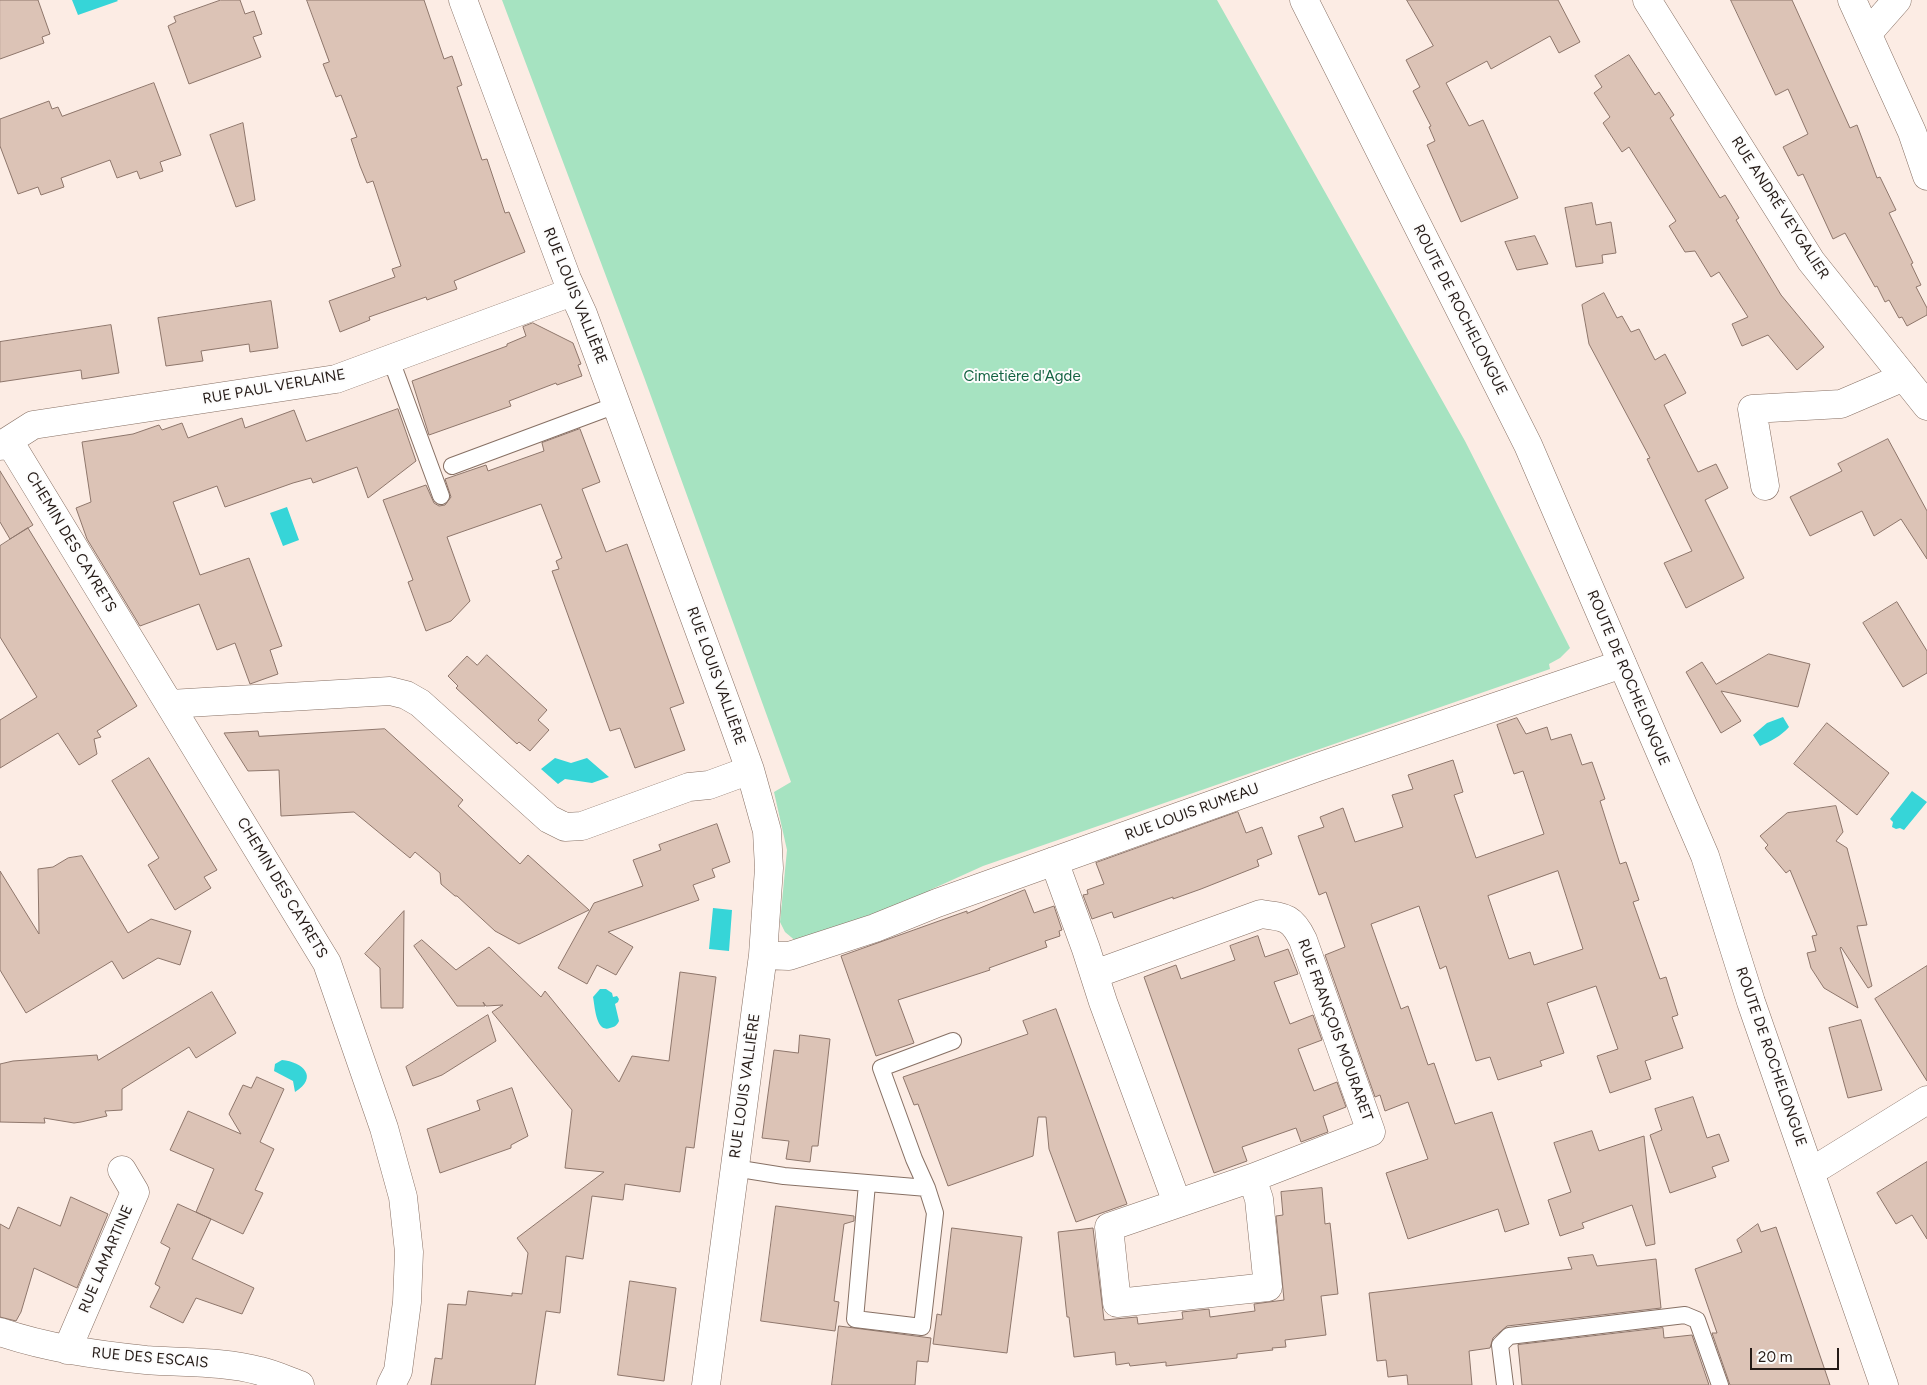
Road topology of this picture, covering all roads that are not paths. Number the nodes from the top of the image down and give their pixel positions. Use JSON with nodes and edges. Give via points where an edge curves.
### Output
{"nodes":[{"id":1,"x":463,"y":0,"type":"edge"},
{"id":2,"x":1304,"y":0,"type":"edge"},
{"id":3,"x":1648,"y":0,"type":"edge"},
{"id":4,"x":1852,"y":0,"type":"edge"},
{"id":5,"x":1897,"y":0,"type":"edge"},
{"id":6,"x":1868,"y":33,"type":"junction"},
{"id":7,"x":1920,"y":124,"type":"edge"},
{"id":8,"x":1927,"y":176,"type":"edge"},
{"id":9,"x":572,"y":292,"type":"junction"},
{"id":10,"x":391,"y":360,"type":"junction"},
{"id":11,"x":1904,"y":377,"type":"junction"},
{"id":12,"x":616,"y":405,"type":"junction"},
{"id":13,"x":1927,"y":406,"type":"edge"},
{"id":14,"x":5,"y":443,"type":"edge"},
{"id":15,"x":452,"y":466,"type":"dead end"},
{"id":16,"x":1765,"y":486,"type":"dead end"},
{"id":17,"x":441,"y":496,"type":"dead end"},
{"id":18,"x":1622,"y":664,"type":"junction"},
{"id":19,"x":170,"y":704,"type":"junction"},
{"id":20,"x":750,"y":770,"type":"junction"},
{"id":21,"x":1054,"y":862,"type":"junction"},
{"id":22,"x":763,"y":955,"type":"junction"},
{"id":23,"x":1095,"y":974,"type":"junction"},
{"id":24,"x":953,"y":1041,"type":"dead end"},
{"id":25,"x":1927,"y":1100,"type":"edge"},
{"id":26,"x":734,"y":1168,"type":"junction"},
{"id":27,"x":122,"y":1170,"type":"dead end"},
{"id":28,"x":1810,"y":1170,"type":"junction"},
{"id":29,"x":1252,"y":1178,"type":"junction"},
{"id":30,"x":866,"y":1184,"type":"junction"},
{"id":31,"x":927,"y":1188,"type":"junction"},
{"id":32,"x":1177,"y":1203,"type":"junction"},
{"id":33,"x":0,"y":1332,"type":"edge"},
{"id":34,"x":67,"y":1350,"type":"junction"},
{"id":35,"x":300,"y":1385,"type":"edge"},
{"id":36,"x":391,"y":1385,"type":"edge"},
{"id":37,"x":706,"y":1385,"type":"edge"},
{"id":38,"x":1505,"y":1385,"type":"edge"},
{"id":39,"x":1720,"y":1385,"type":"edge"},
{"id":40,"x":1884,"y":1385,"type":"edge"}],
"edges":[{"from":1,"to":9,"type":"street","name":"RUE LOUIS VALLIÈRE"},
{"from":2,"to":18,"type":"street","name":"ROUTE DE ROCHELONGUE","via":[[1528,445]]},
{"from":3,"to":11,"type":"street","name":"RUE ANDRÉ VEYGALIER","via":[[1811,261]]},
{"from":4,"to":6,"type":"street"},
{"from":5,"to":6,"type":"street"},
{"from":6,"to":7,"type":"street"},
{"from":7,"to":8,"type":"street"},
{"from":9,"to":10,"type":"street","name":"RUE PAUL VERLAINE"},
{"from":9,"to":12,"type":"street","name":"RUE LOUIS VALLIÈRE"},
{"from":10,"to":14,"type":"street","name":"RUE PAUL VERLAINE","via":[[336,379],[33,425]]},
{"from":10,"to":17,"type":"lane"},
{"from":11,"to":13,"type":"street","name":"RUE ANDRÉ VEYGALIER"},
{"from":11,"to":16,"type":"street","via":[[1841,404],[1752,409]]},
{"from":12,"to":15,"type":"lane"},
{"from":12,"to":20,"type":"street","name":"RUE LOUIS VALLIÈRE"},
{"from":14,"to":19,"type":"street","name":"CHEMIN DES CAYRETS"},
{"from":18,"to":21,"type":"street","name":"RUE LOUIS RUMEAU","via":[[1315,768]]},
{"from":18,"to":28,"type":"street","name":"ROUTE DE ROCHELONGUE","via":[[1705,856],[1751,1002]]},
{"from":19,"to":20,"type":"street","via":[[390,691],[406,695],[420,702],[550,819],[565,827],[582,826],[689,787],[709,785]]},
{"from":19,"to":36,"type":"street","name":"CHEMIN DES CAYRETS","via":[[327,963],[384,1128],[403,1197],[409,1252],[407,1302],[398,1371]]},
{"from":20,"to":22,"type":"street","name":"RUE LOUIS VALLIÈRE","via":[[767,831],[770,868]]},
{"from":21,"to":22,"type":"street","name":"RUE LOUIS RUMEAU","via":[[789,956]]},
{"from":21,"to":23,"type":"street"},
{"from":22,"to":26,"type":"street","name":"RUE LOUIS VALLIÈRE"},
{"from":23,"to":29,"type":"street","name":"RUE FRANÇOIS MOURARET","via":[[1260,914],[1283,917],[1296,926],[1371,1132]]},
{"from":23,"to":32,"type":"street"},
{"from":24,"to":31,"type":"lane","via":[[882,1068]]},
{"from":25,"to":28,"type":"street"},
{"from":26,"to":30,"type":"lane"},
{"from":26,"to":37,"type":"street","name":"RUE LOUIS VALLIÈRE"},
{"from":27,"to":34,"type":"street","name":"RUE LAMARTINE","via":[[134,1192]]},
{"from":28,"to":40,"type":"street","name":"ROUTE DE ROCHELONGUE"},
{"from":29,"to":32,"type":"street","name":"RUE FRANÇOIS MOURARET"},
{"from":29,"to":32,"type":"street","name":"RUE FRANÇOIS MOURARET","via":[[1258,1200],[1268,1287],[1117,1303],[1109,1227]]},
{"from":30,"to":31,"type":"lane"},
{"from":30,"to":31,"type":"lane","via":[[855,1320],[922,1327],[935,1213]]},
{"from":33,"to":34,"type":"street","name":"RUE DES ESCAIS"},
{"from":34,"to":35,"type":"street","name":"RUE DES ESCAIS","via":[[259,1370]]},
{"from":38,"to":39,"type":"lane","via":[[1500,1345],[1509,1336],[1685,1315],[1697,1320]]}]}
